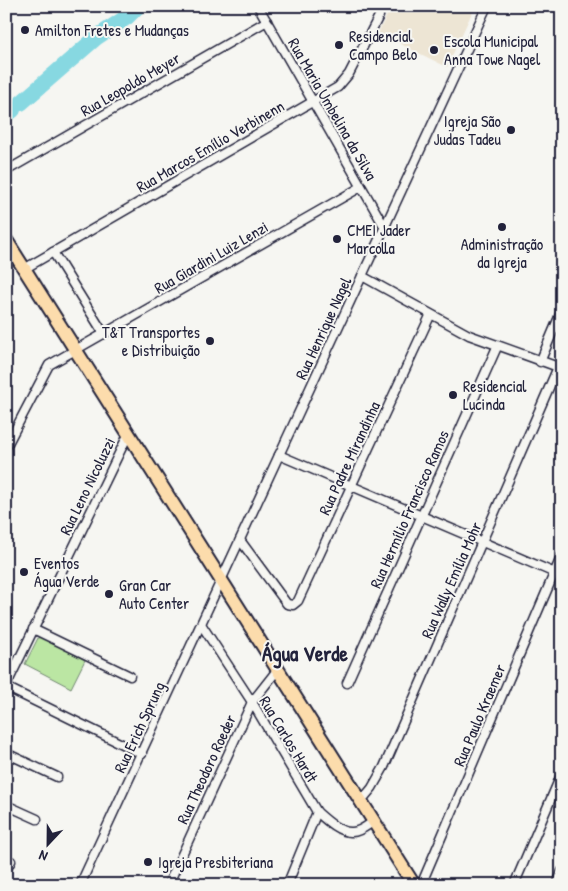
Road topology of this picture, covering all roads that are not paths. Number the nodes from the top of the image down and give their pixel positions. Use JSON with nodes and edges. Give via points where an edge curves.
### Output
{"nodes":[{"id":1,"x":258,"y":6,"type":"edge"},
{"id":2,"x":488,"y":6,"type":"edge"},
{"id":3,"x":379,"y":16,"type":"dead end"},
{"id":4,"x":267,"y":21,"type":"junction"},
{"id":5,"x":313,"y":102,"type":"junction"},
{"id":6,"x":6,"y":171,"type":"edge"},
{"id":7,"x":361,"y":187,"type":"junction"},
{"id":8,"x":384,"y":226,"type":"junction"},
{"id":9,"x":6,"y":240,"type":"edge"},
{"id":10,"x":53,"y":252,"type":"junction"},
{"id":11,"x":24,"y":269,"type":"junction"},
{"id":12,"x":362,"y":276,"type":"junction"},
{"id":13,"x":562,"y":310,"type":"edge"},
{"id":14,"x":430,"y":316,"type":"junction"},
{"id":15,"x":104,"y":334,"type":"junction"},
{"id":16,"x":497,"y":346,"type":"junction"},
{"id":17,"x":75,"y":350,"type":"junction"},
{"id":18,"x":540,"y":362,"type":"junction"},
{"id":19,"x":560,"y":368,"type":"edge"},
{"id":20,"x":128,"y":434,"type":"junction"},
{"id":21,"x":6,"y":447,"type":"edge"},
{"id":22,"x":279,"y":455,"type":"junction"},
{"id":23,"x":351,"y":486,"type":"junction"},
{"id":24,"x":422,"y":516,"type":"junction"},
{"id":25,"x":240,"y":540,"type":"junction"},
{"id":26,"x":483,"y":543,"type":"junction"},
{"id":27,"x":562,"y":555,"type":"edge"},
{"id":28,"x":558,"y":575,"type":"edge"},
{"id":29,"x":222,"y":580,"type":"junction"},
{"id":30,"x":201,"y":624,"type":"junction"},
{"id":31,"x":33,"y":629,"type":"junction"},
{"id":32,"x":278,"y":669,"type":"junction"},
{"id":33,"x":130,"y":676,"type":"dead end"},
{"id":34,"x":346,"y":683,"type":"dead end"},
{"id":35,"x":6,"y":687,"type":"edge"},
{"id":36,"x":252,"y":702,"type":"junction"},
{"id":37,"x":6,"y":753,"type":"edge"},
{"id":38,"x":142,"y":754,"type":"junction"},
{"id":39,"x":562,"y":773,"type":"edge"},
{"id":40,"x":57,"y":777,"type":"dead end"},
{"id":41,"x":362,"y":800,"type":"junction"},
{"id":42,"x":6,"y":805,"type":"edge"},
{"id":43,"x":317,"y":812,"type":"junction"},
{"id":44,"x":37,"y":819,"type":"dead end"},
{"id":45,"x":374,"y":821,"type":"junction"},
{"id":46,"x":10,"y":861,"type":"dead end"},
{"id":47,"x":6,"y":870,"type":"edge"},
{"id":48,"x":562,"y":871,"type":"edge"},
{"id":49,"x":80,"y":885,"type":"edge"},
{"id":50,"x":168,"y":885,"type":"edge"},
{"id":51,"x":287,"y":885,"type":"edge"},
{"id":52,"x":414,"y":885,"type":"edge"},
{"id":53,"x":421,"y":885,"type":"edge"},
{"id":54,"x":514,"y":885,"type":"edge"},
{"id":55,"x":557,"y":885,"type":"edge"}],
"edges":[{"from":1,"to":4,"type":"street","name":"Rua Maria Umbelina da Silva"},
{"from":2,"to":8,"type":"street","name":"Rua Henrique Nagel"},
{"from":3,"to":5,"type":"street","name":"Rua Marcos Emílio Verbinenn","via":[[344,81]]},
{"from":4,"to":5,"type":"street","name":"Rua Maria Umbelina da Silva"},
{"from":4,"to":6,"type":"street","name":"Rua Leopoldo Meyer"},
{"from":5,"to":7,"type":"street","name":"Rua Maria Umbelina da Silva"},
{"from":5,"to":10,"type":"street","name":"Rua Marcos Emílio Verbinenn"},
{"from":7,"to":8,"type":"street","name":"Rua Maria Umbelina da Silva"},
{"from":7,"to":15,"type":"street","name":"Rua Giardini Luiz Lenzi"},
{"from":8,"to":12,"type":"street","name":"Rua Henrique Nagel"},
{"from":9,"to":11,"type":"highway"},
{"from":10,"to":11,"type":"street","name":"Rua Marcos Emílio Verbinenn"},
{"from":10,"to":15,"type":"street"},
{"from":11,"to":17,"type":"highway"},
{"from":12,"to":14,"type":"street"},
{"from":12,"to":22,"type":"street","name":"Rua Henrique Nagel"},
{"from":13,"to":18,"type":"street"},
{"from":14,"to":16,"type":"street"},
{"from":14,"to":23,"type":"street","name":"Rua Padre Mirandinha"},
{"from":15,"to":17,"type":"street","name":"Rua Giardini Luiz Lenzi"},
{"from":16,"to":18,"type":"street"},
{"from":16,"to":24,"type":"street","name":"Rua Hermílio Francisco Ramos"},
{"from":17,"to":20,"type":"highway"},
{"from":17,"to":21,"type":"street","name":"Rua Giardini Luiz Lenzi","via":[[49,365]]},
{"from":18,"to":19,"type":"street"},
{"from":19,"to":26,"type":"street","name":"Rua Wally Emília Mohr"},
{"from":20,"to":29,"type":"highway"},
{"from":20,"to":31,"type":"street","name":"Rua Leno Nicoluzzi"},
{"from":22,"to":23,"type":"street"},
{"from":22,"to":25,"type":"street","name":"Rua Henrique Nagel"},
{"from":23,"to":24,"type":"street"},
{"from":23,"to":25,"type":"street","name":"Rua Padre Mirandinha","via":[[298,601],[293,605],[287,604]]},
{"from":24,"to":26,"type":"street"},
{"from":24,"to":34,"type":"street","name":"Rua Hermílio Francisco Ramos"},
{"from":25,"to":29,"type":"street","name":"Rua Henrique Nagel"},
{"from":26,"to":28,"type":"street"},
{"from":26,"to":41,"type":"street","name":"Rua Wally Emília Mohr","via":[[380,775]]},
{"from":27,"to":28,"type":"street","name":"Rua Paulo Kraemer"},
{"from":28,"to":53,"type":"street","name":"Rua Paulo Kraemer"},
{"from":29,"to":30,"type":"street","name":"Rua Erich Sprung"},
{"from":29,"to":32,"type":"highway"},
{"from":30,"to":36,"type":"street","name":"Rua Carlos Hardt"},
{"from":30,"to":38,"type":"street","name":"Rua Erich Sprung"},
{"from":31,"to":33,"type":"street"},
{"from":31,"to":35,"type":"street","name":"Rua Leno Nicoluzzi"},
{"from":32,"to":36,"type":"street","name":"Rua Theodoro Roeder"},
{"from":32,"to":41,"type":"highway"},
{"from":35,"to":38,"type":"street"},
{"from":36,"to":43,"type":"street","name":"Rua Carlos Hardt"},
{"from":36,"to":50,"type":"street","name":"Rua Theodoro Roeder"},
{"from":37,"to":40,"type":"street"},
{"from":38,"to":49,"type":"street","name":"Rua Erich Sprung"},
{"from":39,"to":54,"type":"street"},
{"from":41,"to":45,"type":"highway"},
{"from":42,"to":44,"type":"street"},
{"from":43,"to":45,"type":"street","name":"Rua Carlos Hardt","via":[[328,822],[352,832]]},
{"from":43,"to":51,"type":"street"},
{"from":45,"to":52,"type":"highway"},
{"from":46,"to":47,"type":"street"},
{"from":48,"to":55,"type":"street"}]}
